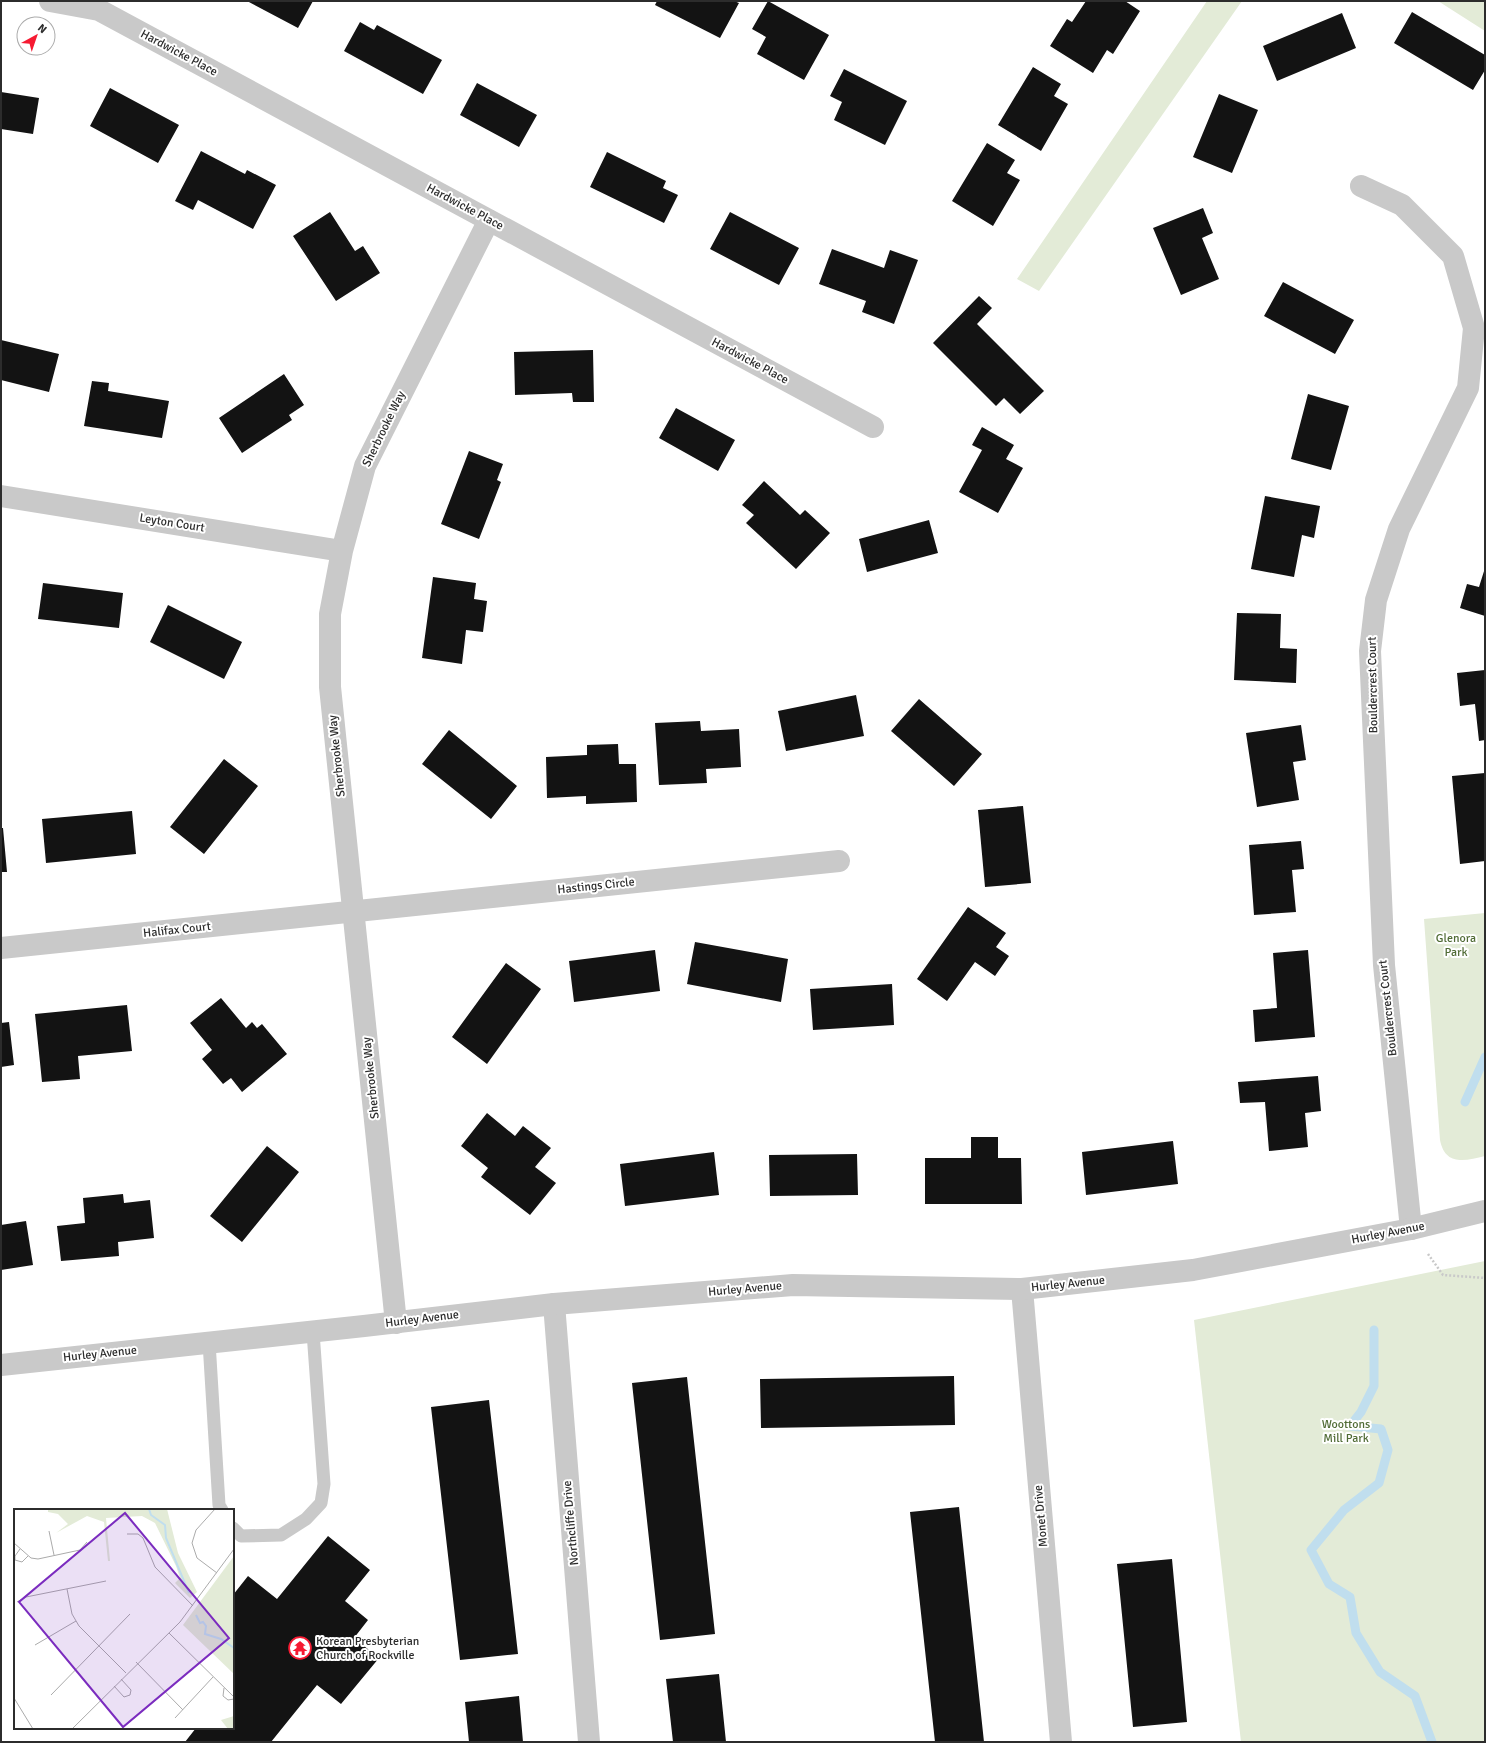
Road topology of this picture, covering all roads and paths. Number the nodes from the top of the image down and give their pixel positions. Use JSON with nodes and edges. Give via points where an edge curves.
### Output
{"nodes":[{"id":1,"x":50,"y":1,"type":"edge"},
{"id":2,"x":1361,"y":186,"type":"dead end"},
{"id":3,"x":489,"y":220,"type":"junction"},
{"id":4,"x":873,"y":427,"type":"dead end"},
{"id":5,"x":1,"y":496,"type":"edge"},
{"id":6,"x":342,"y":551,"type":"junction"},
{"id":7,"x":839,"y":861,"type":"dead end"},
{"id":8,"x":354,"y":911,"type":"junction"},
{"id":9,"x":1,"y":948,"type":"edge"},
{"id":10,"x":1485,"y":1211,"type":"edge"},
{"id":11,"x":1411,"y":1229,"type":"junction"},
{"id":12,"x":1485,"y":1278,"type":"edge"},
{"id":13,"x":1022,"y":1289,"type":"junction"},
{"id":14,"x":554,"y":1304,"type":"junction"},
{"id":15,"x":396,"y":1323,"type":"junction"},
{"id":16,"x":313,"y":1332,"type":"junction"},
{"id":17,"x":209,"y":1342,"type":"junction"},
{"id":18,"x":1,"y":1364,"type":"edge"},
{"id":19,"x":222,"y":1509,"type":"edge"},
{"id":20,"x":234,"y":1529,"type":"edge"},
{"id":21,"x":589,"y":1742,"type":"edge"},
{"id":22,"x":1061,"y":1742,"type":"edge"}],
"edges":[{"from":1,"to":3,"type":"street","name":"Hardwicke Place","via":[[100,10]]},
{"from":2,"to":11,"type":"street","name":"Bouldercrest Court","via":[[1402,205],[1454,256],[1474,328],[1468,388],[1399,529],[1376,600],[1370,651],[1384,965]]},
{"from":3,"to":4,"type":"street","name":"Hardwicke Place"},
{"from":3,"to":6,"type":"street","name":"Sherbrooke Way","via":[[365,466]]},
{"from":5,"to":6,"type":"street","name":"Leyton Court"},
{"from":6,"to":8,"type":"street","name":"Sherbrooke Way","via":[[330,614],[330,687]]},
{"from":7,"to":8,"type":"street","name":"Hastings Circle"},
{"from":8,"to":9,"type":"street","name":"Halifax Court"},
{"from":8,"to":15,"type":"street","name":"Sherbrooke Way"},
{"from":10,"to":11,"type":"street","name":"Hurley Avenue"},
{"from":11,"to":12,"type":"path","via":[[1443,1275]]},
{"from":11,"to":13,"type":"street","name":"Hurley Avenue","via":[[1193,1270]]},
{"from":13,"to":14,"type":"street","name":"Hurley Avenue","via":[[793,1285]]},
{"from":13,"to":22,"type":"street","name":"Monet Drive"},
{"from":14,"to":15,"type":"street","name":"Hurley Avenue"},
{"from":14,"to":21,"type":"street","name":"Northcliffe Drive"},
{"from":15,"to":16,"type":"street","name":"Hurley Avenue"},
{"from":16,"to":17,"type":"street","name":"Hurley Avenue"},
{"from":16,"to":20,"type":"lane","via":[[324,1484],[321,1503],[306,1519],[281,1535],[241,1536]]},
{"from":17,"to":18,"type":"street","name":"Hurley Avenue"},
{"from":17,"to":19,"type":"lane","via":[[219,1504]]}]}
